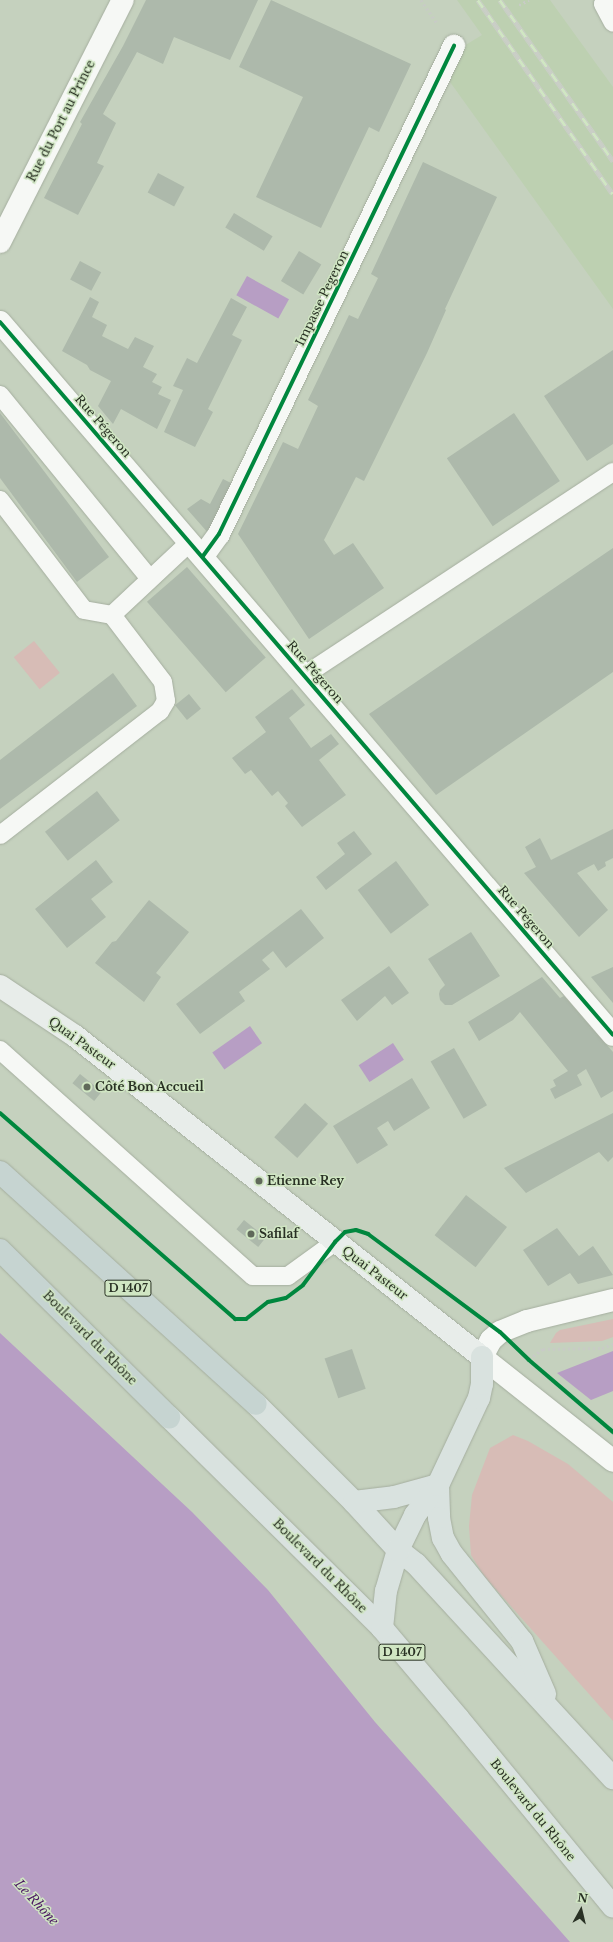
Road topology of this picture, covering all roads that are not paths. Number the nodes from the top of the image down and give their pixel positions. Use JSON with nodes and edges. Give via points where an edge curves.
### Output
{"nodes":[{"id":1,"x":123,"y":0,"type":"edge"},
{"id":2,"x":605,"y":0,"type":"edge"},
{"id":3,"x":613,"y":23,"type":"edge"},
{"id":4,"x":454,"y":46,"type":"dead end"},
{"id":5,"x":0,"y":242,"type":"edge"},
{"id":6,"x":0,"y":322,"type":"edge"},
{"id":7,"x":0,"y":395,"type":"edge"},
{"id":8,"x":613,"y":472,"type":"edge"},
{"id":9,"x":0,"y":500,"type":"edge"},
{"id":10,"x":197,"y":549,"type":"junction"},
{"id":11,"x":150,"y":579,"type":"junction"},
{"id":12,"x":112,"y":614,"type":"junction"},
{"id":13,"x":304,"y":675,"type":"junction"},
{"id":14,"x":0,"y":835,"type":"edge"},
{"id":15,"x":0,"y":986,"type":"edge"},
{"id":16,"x":613,"y":1035,"type":"edge"},
{"id":17,"x":0,"y":1050,"type":"edge"},
{"id":18,"x":0,"y":1172,"type":"edge"},
{"id":19,"x":335,"y":1242,"type":"junction"},
{"id":20,"x":0,"y":1250,"type":"edge"},
{"id":21,"x":613,"y":1300,"type":"edge"},
{"id":22,"x":482,"y":1357,"type":"junction"},
{"id":23,"x":256,"y":1404,"type":"joint"},
{"id":24,"x":169,"y":1418,"type":"joint"},
{"id":25,"x":613,"y":1461,"type":"edge"},
{"id":26,"x":438,"y":1484,"type":"junction"},
{"id":27,"x":354,"y":1502,"type":"junction"},
{"id":28,"x":398,"y":1550,"type":"junction"},
{"id":29,"x":382,"y":1628,"type":"junction"},
{"id":30,"x":552,"y":1710,"type":"junction"},
{"id":31,"x":613,"y":1778,"type":"edge"},
{"id":32,"x":613,"y":1907,"type":"edge"}],
"edges":[{"from":1,"to":5,"type":"street","name":"Rue du Port au Prince"},
{"from":2,"to":3,"type":"lane","via":[[603,4]]},
{"from":4,"to":10,"type":"street","name":"Impasse Pegeron","via":[[223,527]]},
{"from":6,"to":10,"type":"street","name":"Rue Pégeron"},
{"from":7,"to":11,"type":"lane"},
{"from":8,"to":13,"type":"lane"},
{"from":9,"to":12,"type":"lane","via":[[84,610]]},
{"from":10,"to":11,"type":"lane"},
{"from":10,"to":13,"type":"street","name":"Rue Pégeron"},
{"from":11,"to":12,"type":"lane"},
{"from":12,"to":14,"type":"lane","via":[[163,682],[166,701],[160,711]]},
{"from":13,"to":16,"type":"street","name":"Rue Pégeron"},
{"from":15,"to":19,"type":"main road","name":"Quai Pasteur","via":[[75,1036]]},
{"from":17,"to":19,"type":"lane","via":[[253,1276],[288,1276]]},
{"from":18,"to":23,"type":"highway","number":"D 1407"},
{"from":19,"to":22,"type":"main road","name":"Quai Pasteur"},
{"from":20,"to":24,"type":"highway","name":"Boulevard du Rhône","number":"D 1407"},
{"from":21,"to":22,"type":"street","via":[[527,1321],[500,1332],[491,1340]]},
{"from":22,"to":25,"type":"street","name":"Quai Pasteur"},
{"from":22,"to":26,"type":"main road","via":[[479,1398]]},
{"from":23,"to":27,"type":"main road","number":"D 1407"},
{"from":24,"to":29,"type":"main road","name":"Boulevard du Rhône","number":"D 1407"},
{"from":26,"to":27,"type":"main road","via":[[394,1497]]},
{"from":26,"to":28,"type":"main road","via":[[415,1515]]},
{"from":26,"to":30,"type":"main road","via":[[439,1518],[443,1538],[452,1554],[522,1641]]},
{"from":27,"to":28,"type":"main road","number":"D 1407"},
{"from":28,"to":29,"type":"main road","via":[[386,1591]]},
{"from":28,"to":30,"type":"main road","number":"D 1407","via":[[416,1564]]},
{"from":29,"to":32,"type":"main road","name":"Boulevard du Rhône","number":"D 1407"},
{"from":30,"to":31,"type":"main road","number":"D 1407"}]}
